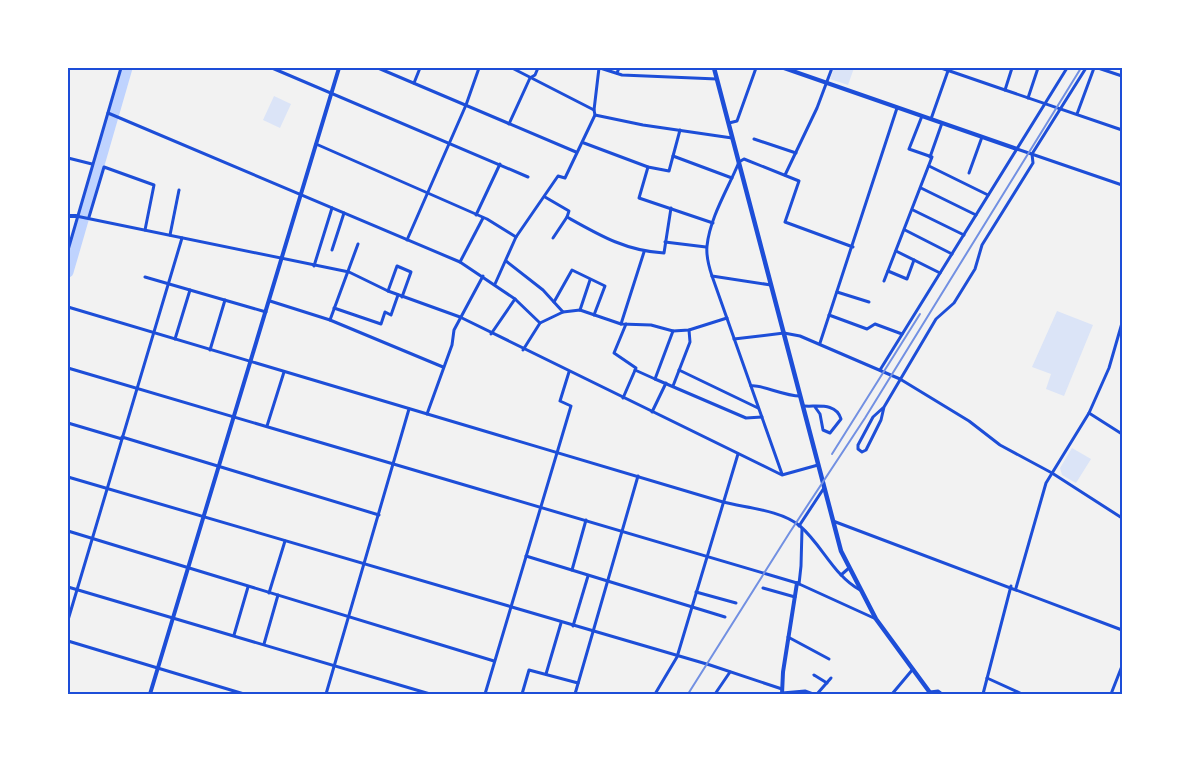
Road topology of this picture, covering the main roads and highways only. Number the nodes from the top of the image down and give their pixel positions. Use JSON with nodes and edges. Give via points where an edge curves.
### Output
{"nodes":[{"id":1,"x":714,"y":68,"type":"edge"},
{"id":2,"x":930,"y":693,"type":"edge"}],
"edges":[{"from":1,"to":2,"type":"main road","via":[[832,520],[849,568],[876,619]]}]}
